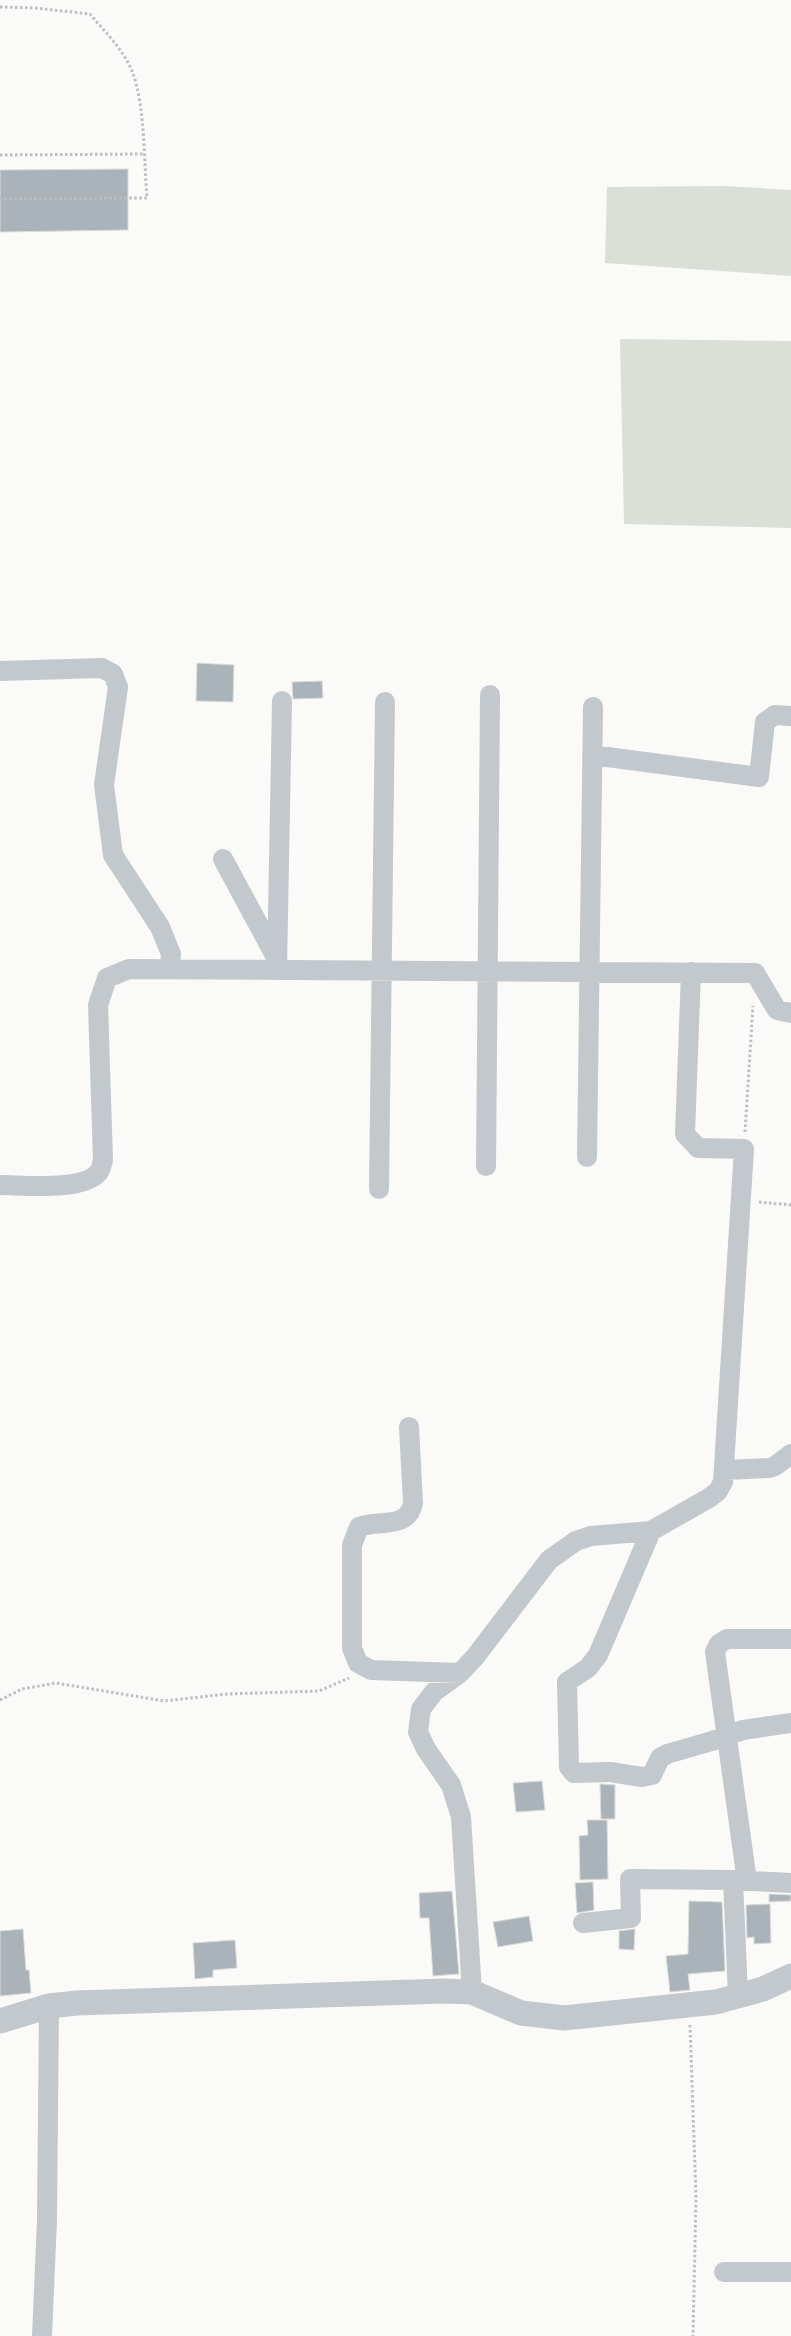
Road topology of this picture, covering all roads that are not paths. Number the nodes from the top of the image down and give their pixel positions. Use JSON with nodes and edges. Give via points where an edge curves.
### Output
{"nodes":[{"id":1,"x":0,"y":671,"type":"edge"},
{"id":2,"x":490,"y":695,"type":"dead end"},
{"id":3,"x":282,"y":702,"type":"dead end"},
{"id":4,"x":385,"y":702,"type":"dead end"},
{"id":5,"x":592,"y":707,"type":"dead end"},
{"id":6,"x":791,"y":716,"type":"edge"},
{"id":7,"x":592,"y":755,"type":"junction"},
{"id":8,"x":223,"y":859,"type":"dead end"},
{"id":9,"x":277,"y":964,"type":"junction"},
{"id":10,"x":170,"y":968,"type":"junction"},
{"id":11,"x":382,"y":970,"type":"junction"},
{"id":12,"x":488,"y":971,"type":"junction"},
{"id":13,"x":589,"y":972,"type":"junction"},
{"id":14,"x":691,"y":972,"type":"junction"},
{"id":15,"x":791,"y":1013,"type":"edge"},
{"id":16,"x":587,"y":1157,"type":"dead end"},
{"id":17,"x":486,"y":1166,"type":"dead end"},
{"id":18,"x":0,"y":1185,"type":"edge"},
{"id":19,"x":380,"y":1189,"type":"dead end"},
{"id":20,"x":409,"y":1427,"type":"dead end"},
{"id":21,"x":791,"y":1454,"type":"edge"},
{"id":22,"x":724,"y":1470,"type":"junction"},
{"id":23,"x":651,"y":1531,"type":"junction"},
{"id":24,"x":791,"y":1639,"type":"edge"},
{"id":25,"x":460,"y":1673,"type":"junction"},
{"id":26,"x":791,"y":1723,"type":"edge"},
{"id":27,"x":728,"y":1735,"type":"junction"},
{"id":28,"x":740,"y":1880,"type":"junction"},
{"id":29,"x":791,"y":1883,"type":"edge"},
{"id":30,"x":583,"y":1923,"type":"dead end"},
{"id":31,"x":791,"y":1976,"type":"edge"},
{"id":32,"x":472,"y":1992,"type":"junction"},
{"id":33,"x":738,"y":1996,"type":"junction"},
{"id":34,"x":48,"y":2006,"type":"junction"},
{"id":35,"x":0,"y":2021,"type":"edge"},
{"id":36,"x":724,"y":2272,"type":"dead end"},
{"id":37,"x":791,"y":2272,"type":"edge"},
{"id":38,"x":42,"y":2336,"type":"edge"}],
"edges":[{"from":1,"to":10,"type":"street","via":[[102,668],[114,674],[118,687],[104,785],[113,855],[160,927],[171,954]]},
{"from":2,"to":12,"type":"street"},
{"from":3,"to":9,"type":"street"},
{"from":4,"to":11,"type":"street"},
{"from":5,"to":7,"type":"street"},
{"from":6,"to":7,"type":"street","via":[[775,715],[765,722],[759,776]]},
{"from":7,"to":13,"type":"street"},
{"from":8,"to":9,"type":"street"},
{"from":9,"to":10,"type":"street"},
{"from":9,"to":11,"type":"street"},
{"from":10,"to":18,"type":"street","via":[[129,969],[107,978],[98,1005],[103,1160],[99,1173],[88,1181],[73,1184]]},
{"from":11,"to":12,"type":"street"},
{"from":11,"to":19,"type":"street"},
{"from":12,"to":13,"type":"street"},
{"from":12,"to":17,"type":"street"},
{"from":13,"to":14,"type":"street"},
{"from":13,"to":16,"type":"street"},
{"from":14,"to":15,"type":"street","via":[[755,973],[777,1010]]},
{"from":14,"to":22,"type":"street","via":[[685,1134],[698,1148],[744,1149]]},
{"from":20,"to":25,"type":"street","via":[[411,1513],[396,1522],[368,1523],[359,1527],[352,1546],[352,1648],[358,1663],[370,1670]]},
{"from":21,"to":22,"type":"street","via":[[768,1468]]},
{"from":22,"to":23,"type":"street","via":[[718,1491]]},
{"from":23,"to":25,"type":"street","via":[[591,1536],[561,1550],[549,1560],[476,1657]]},
{"from":23,"to":27,"type":"street","via":[[598,1655],[588,1668],[567,1682],[569,1767],[574,1774],[610,1772],[642,1777],[652,1774],[660,1758],[667,1754]]},
{"from":24,"to":27,"type":"street","via":[[727,1639],[719,1644],[715,1652]]},
{"from":25,"to":32,"type":"street","via":[[434,1692],[421,1709],[418,1732],[426,1750],[452,1785],[461,1817]]},
{"from":26,"to":27,"type":"street"},
{"from":27,"to":28,"type":"street"},
{"from":28,"to":29,"type":"street"},
{"from":28,"to":30,"type":"street","via":[[630,1879],[631,1918]]},
{"from":28,"to":33,"type":"street"},
{"from":31,"to":33,"type":"street"},
{"from":32,"to":33,"type":"street","via":[[521,2013],[564,2018],[716,2002]]},
{"from":32,"to":34,"type":"street","via":[[87,2002]]},
{"from":34,"to":35,"type":"street"},
{"from":34,"to":38,"type":"street","via":[[47,2220]]},
{"from":36,"to":37,"type":"street"}]}
